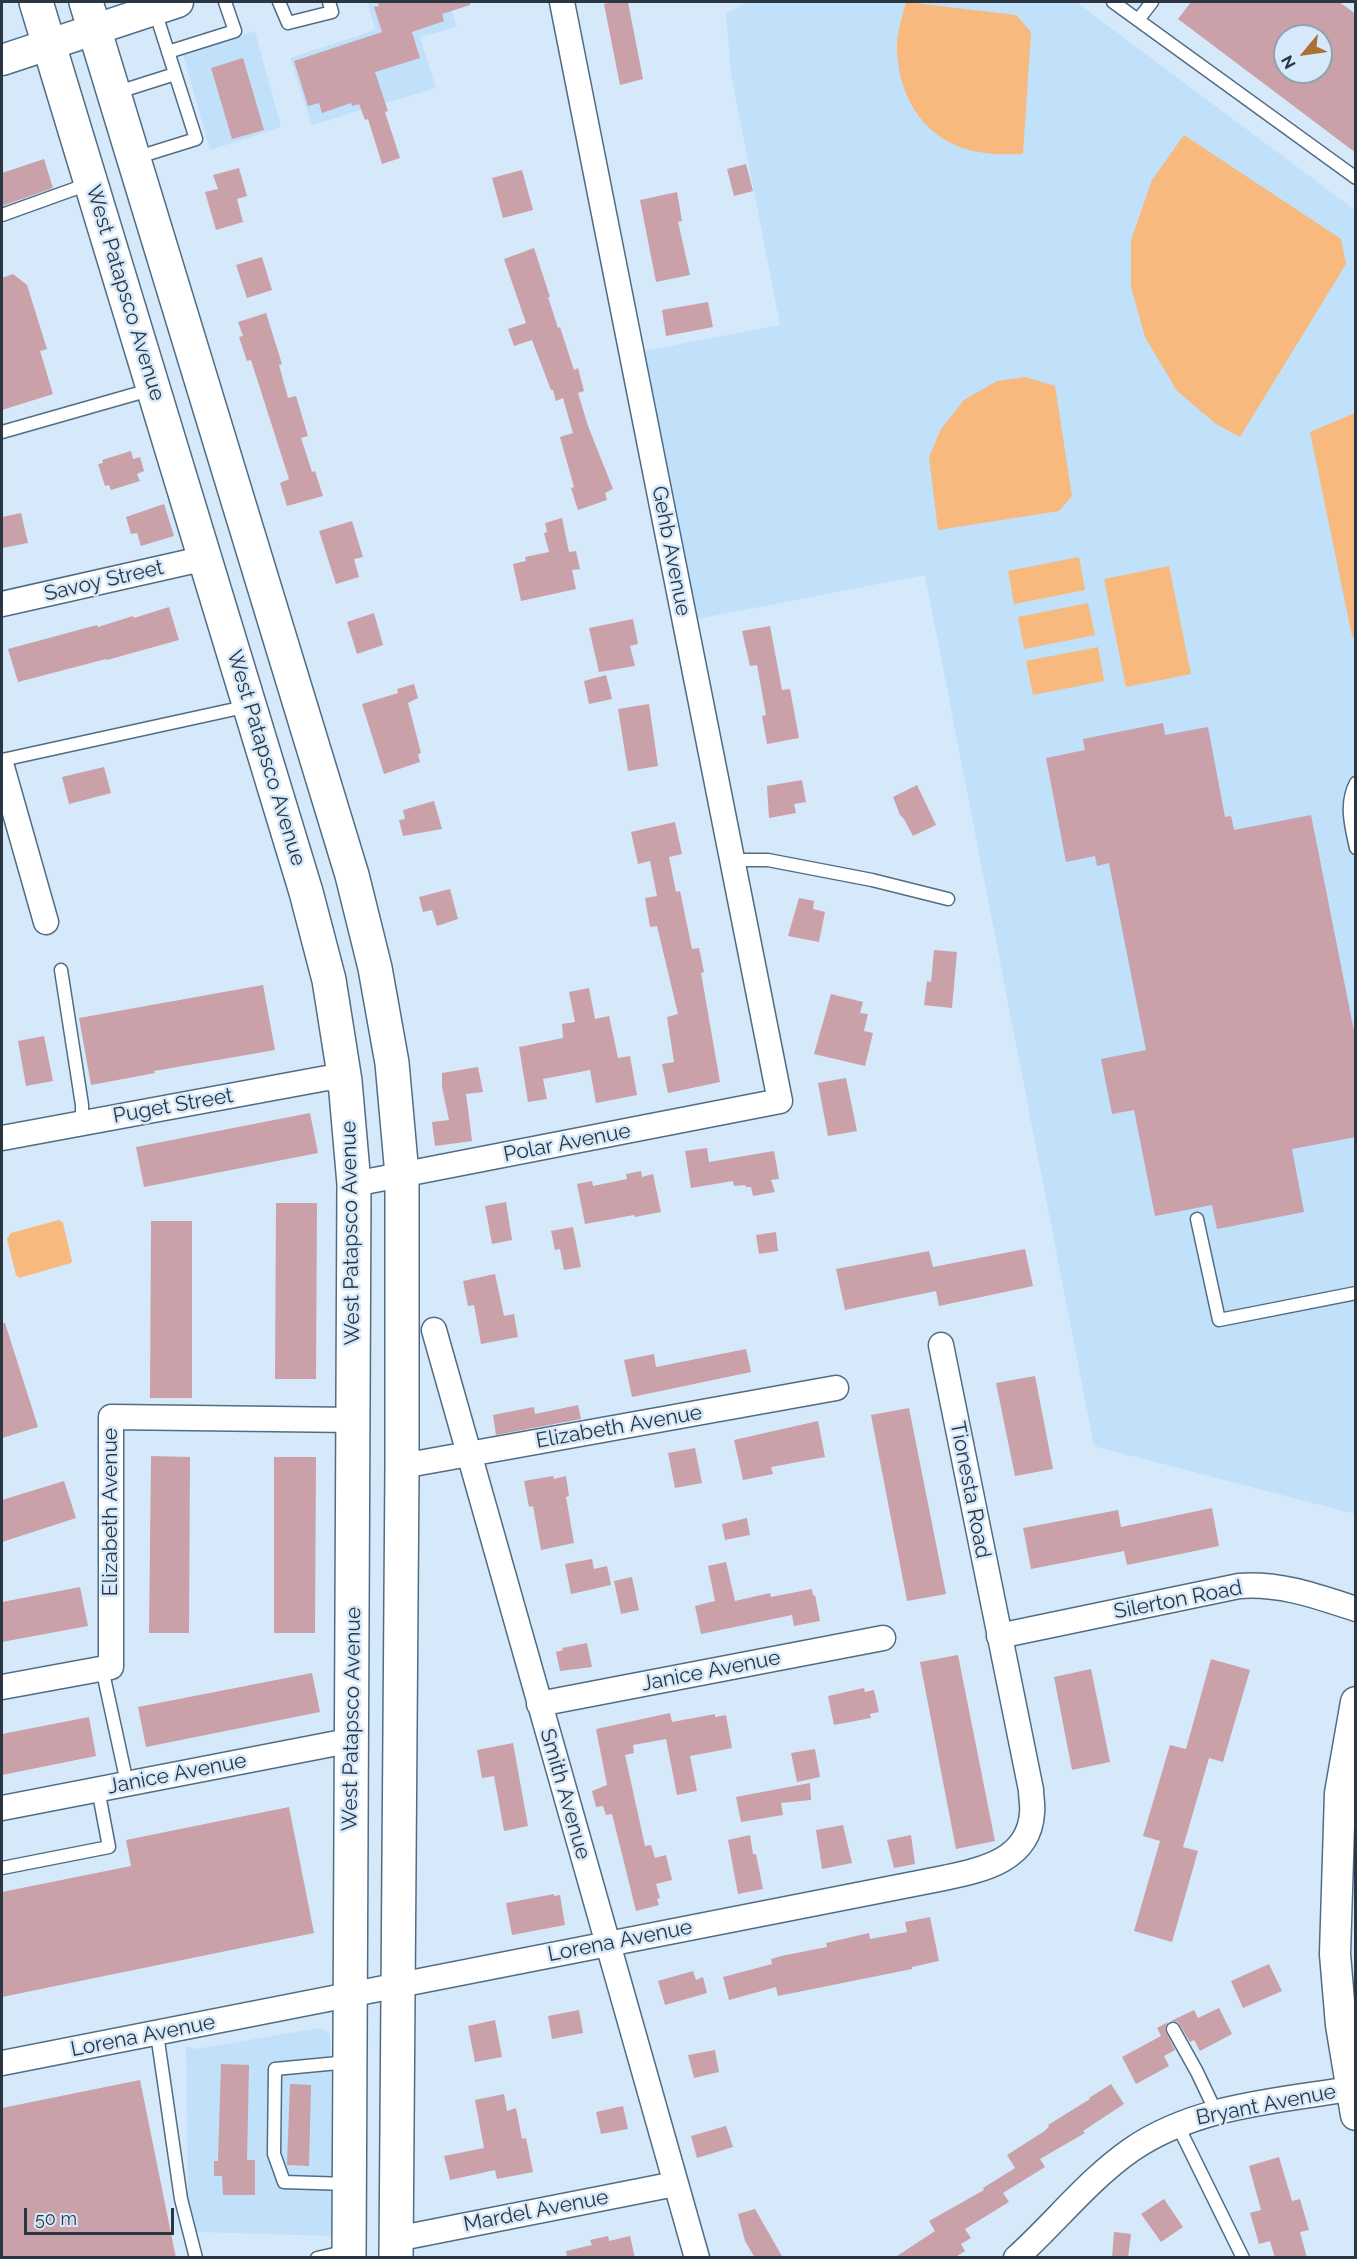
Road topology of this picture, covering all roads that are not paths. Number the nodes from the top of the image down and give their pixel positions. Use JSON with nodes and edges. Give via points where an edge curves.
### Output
{"nodes":[{"id":1,"x":36,"y":2,"type":"edge"},
{"id":2,"x":225,"y":2,"type":"edge"},
{"id":3,"x":279,"y":2,"type":"edge"},
{"id":4,"x":329,"y":2,"type":"edge"},
{"id":5,"x":562,"y":2,"type":"edge"},
{"id":6,"x":1113,"y":2,"type":"edge"},
{"id":7,"x":1152,"y":2,"type":"edge"},
{"id":8,"x":166,"y":5,"type":"edge"},
{"id":9,"x":90,"y":15,"type":"edge"},
{"id":10,"x":1138,"y":20,"type":"junction"},
{"id":11,"x":49,"y":44,"type":"junction"},
{"id":12,"x":168,"y":52,"type":"junction"},
{"id":13,"x":2,"y":60,"type":"edge"},
{"id":14,"x":175,"y":74,"type":"junction"},
{"id":15,"x":114,"y":93,"type":"junction"},
{"id":16,"x":134,"y":158,"type":"junction"},
{"id":17,"x":1356,"y":178,"type":"edge"},
{"id":18,"x":92,"y":182,"type":"junction"},
{"id":19,"x":2,"y":215,"type":"edge"},
{"id":20,"x":154,"y":389,"type":"junction"},
{"id":21,"x":2,"y":432,"type":"edge"},
{"id":22,"x":206,"y":558,"type":"junction"},
{"id":23,"x":2,"y":603,"type":"edge"},
{"id":24,"x":250,"y":705,"type":"junction"},
{"id":25,"x":2,"y":760,"type":"edge"},
{"id":26,"x":2,"y":767,"type":"edge"},
{"id":27,"x":1356,"y":783,"type":"edge"},
{"id":28,"x":1356,"y":848,"type":"edge"},
{"id":29,"x":732,"y":860,"type":"junction"},
{"id":30,"x":948,"y":899,"type":"dead end"},
{"id":31,"x":46,"y":922,"type":"dead end"},
{"id":32,"x":61,"y":970,"type":"dead end"},
{"id":33,"x":345,"y":1081,"type":"junction"},
{"id":34,"x":780,"y":1101,"type":"joint"},
{"id":35,"x":82,"y":1123,"type":"junction"},
{"id":36,"x":2,"y":1138,"type":"edge"},
{"id":37,"x":402,"y":1175,"type":"junction"},
{"id":38,"x":354,"y":1184,"type":"junction"},
{"id":39,"x":1197,"y":1219,"type":"dead end"},
{"id":40,"x":1356,"y":1293,"type":"edge"},
{"id":41,"x":434,"y":1330,"type":"dead end"},
{"id":42,"x":941,"y":1345,"type":"dead end"},
{"id":43,"x":836,"y":1388,"type":"dead end"},
{"id":44,"x":354,"y":1420,"type":"junction"},
{"id":45,"x":469,"y":1454,"type":"junction"},
{"id":46,"x":402,"y":1466,"type":"junction"},
{"id":47,"x":1356,"y":1609,"type":"edge"},
{"id":48,"x":999,"y":1636,"type":"junction"},
{"id":49,"x":883,"y":1638,"type":"dead end"},
{"id":50,"x":102,"y":1668,"type":"junction"},
{"id":51,"x":2,"y":1687,"type":"edge"},
{"id":52,"x":1356,"y":1702,"type":"edge"},
{"id":53,"x":539,"y":1704,"type":"junction"},
{"id":54,"x":352,"y":1740,"type":"junction"},
{"id":55,"x":127,"y":1784,"type":"junction"},
{"id":56,"x":98,"y":1789,"type":"junction"},
{"id":57,"x":2,"y":1808,"type":"edge"},
{"id":58,"x":2,"y":1868,"type":"edge"},
{"id":59,"x":607,"y":1943,"type":"junction"},
{"id":60,"x":398,"y":1987,"type":"junction"},
{"id":61,"x":349,"y":1996,"type":"junction"},
{"id":62,"x":1173,"y":2029,"type":"dead end"},
{"id":63,"x":157,"y":2034,"type":"junction"},
{"id":64,"x":349,"y":2062,"type":"junction"},
{"id":65,"x":2,"y":2063,"type":"edge"},
{"id":66,"x":1353,"y":2102,"type":"edge"},
{"id":67,"x":1216,"y":2112,"type":"junction"},
{"id":68,"x":1177,"y":2124,"type":"junction"},
{"id":69,"x":349,"y":2184,"type":"junction"},
{"id":70,"x":675,"y":2184,"type":"junction"},
{"id":71,"x":396,"y":2248,"type":"edge"},
{"id":72,"x":1029,"y":2253,"type":"edge"},
{"id":73,"x":349,"y":2254,"type":"edge"},
{"id":74,"x":196,"y":2258,"type":"edge"},
{"id":75,"x":317,"y":2258,"type":"edge"},
{"id":76,"x":697,"y":2258,"type":"edge"},
{"id":77,"x":1243,"y":2258,"type":"edge"}],
"edges":[{"from":1,"to":11,"type":"main road","name":"West Patapsco Avenue"},
{"from":2,"to":12,"type":"lane","via":[[235,31]]},
{"from":3,"to":4,"type":"lane","via":[[288,23],[332,12]]},
{"from":5,"to":29,"type":"street","name":"Gehb Avenue"},
{"from":6,"to":10,"type":"lane"},
{"from":7,"to":10,"type":"lane"},
{"from":8,"to":9,"type":"street"},
{"from":8,"to":12,"type":"lane"},
{"from":9,"to":11,"type":"street"},
{"from":9,"to":15,"type":"main road"},
{"from":10,"to":17,"type":"lane"},
{"from":11,"to":13,"type":"street"},
{"from":11,"to":18,"type":"main road","name":"West Patapsco Avenue"},
{"from":12,"to":14,"type":"lane"},
{"from":14,"to":15,"type":"lane"},
{"from":14,"to":16,"type":"lane","via":[[196,139]]},
{"from":15,"to":16,"type":"main road"},
{"from":16,"to":37,"type":"main road","via":[[352,875],[375,968],[392,1063]]},
{"from":18,"to":19,"type":"lane"},
{"from":18,"to":20,"type":"main road","name":"West Patapsco Avenue"},
{"from":20,"to":21,"type":"lane"},
{"from":20,"to":22,"type":"main road","name":"West Patapsco Avenue"},
{"from":22,"to":23,"type":"street","name":"Savoy Street"},
{"from":22,"to":24,"type":"main road","name":"West Patapsco Avenue"},
{"from":24,"to":25,"type":"lane"},
{"from":24,"to":33,"type":"main road","name":"West Patapsco Avenue","via":[[329,980]]},
{"from":26,"to":31,"type":"street"},
{"from":27,"to":28,"type":"lane","via":[[1349,807]]},
{"from":29,"to":30,"type":"lane","via":[[768,860]]},
{"from":29,"to":34,"type":"street","name":"Gehb Avenue"},
{"from":32,"to":35,"type":"lane"},
{"from":33,"to":35,"type":"street","name":"Puget Street","via":[[327,1078]]},
{"from":33,"to":38,"type":"main road","name":"West Patapsco Avenue"},
{"from":34,"to":37,"type":"street","name":"Polar Avenue"},
{"from":35,"to":36,"type":"street","name":"Puget Street"},
{"from":37,"to":38,"type":"street","name":"Polar Avenue"},
{"from":37,"to":46,"type":"main road"},
{"from":38,"to":44,"type":"main road","name":"West Patapsco Avenue"},
{"from":39,"to":40,"type":"lane","via":[[1219,1320]]},
{"from":41,"to":45,"type":"street","name":"Smith Avenue"},
{"from":42,"to":48,"type":"street","name":"Tionesta Road"},
{"from":43,"to":45,"type":"street","name":"Elizabeth Avenue"},
{"from":44,"to":50,"type":"street","name":"Elizabeth Avenue","via":[[111,1417],[111,1667]]},
{"from":44,"to":54,"type":"main road","name":"West Patapsco Avenue"},
{"from":45,"to":46,"type":"street","name":"Elizabeth Avenue"},
{"from":45,"to":53,"type":"street","name":"Smith Avenue"},
{"from":46,"to":60,"type":"main road"},
{"from":47,"to":48,"type":"street","name":"Silerton Road","via":[[1262,1584]]},
{"from":48,"to":59,"type":"street","name":"Lorena Avenue","via":[[1032,1814],[1029,1830],[1004,1860],[986,1869],[944,1878]]},
{"from":49,"to":53,"type":"street","name":"Janice Avenue"},
{"from":50,"to":51,"type":"street"},
{"from":50,"to":55,"type":"lane"},
{"from":52,"to":66,"type":"street","via":[[1340,1793],[1335,1954]]},
{"from":53,"to":59,"type":"street","name":"Smith Avenue"},
{"from":54,"to":55,"type":"street","name":"Janice Avenue"},
{"from":54,"to":61,"type":"main road","name":"West Patapsco Avenue"},
{"from":55,"to":56,"type":"street","name":"Janice Avenue"},
{"from":56,"to":57,"type":"street","name":"Janice Avenue"},
{"from":56,"to":58,"type":"lane","via":[[110,1847]]},
{"from":59,"to":60,"type":"street","name":"Lorena Avenue"},
{"from":59,"to":70,"type":"street","name":"Smith Avenue"},
{"from":60,"to":61,"type":"street","name":"Lorena Avenue"},
{"from":60,"to":71,"type":"main road"},
{"from":61,"to":63,"type":"street","name":"Lorena Avenue"},
{"from":61,"to":64,"type":"main road","name":"West Patapsco Avenue"},
{"from":62,"to":67,"type":"lane"},
{"from":63,"to":65,"type":"street","name":"Lorena Avenue"},
{"from":63,"to":74,"type":"lane","via":[[181,2199]]},
{"from":64,"to":69,"type":"main road","name":"West Patapsco Avenue"},
{"from":64,"to":69,"type":"lane","via":[[275,2069],[274,2154],[284,2182]]},
{"from":66,"to":67,"type":"street","name":"Bryant Avenue"},
{"from":67,"to":68,"type":"street","name":"Bryant Avenue"},
{"from":68,"to":72,"type":"street","name":"Bryant Avenue","via":[[1129,2151],[1104,2172]]},
{"from":68,"to":77,"type":"lane"},
{"from":69,"to":73,"type":"main road","name":"West Patapsco Avenue"},
{"from":70,"to":71,"type":"street","name":"Mardel Avenue"},
{"from":70,"to":76,"type":"street","name":"Smith Avenue"},
{"from":73,"to":75,"type":"lane"}]}
